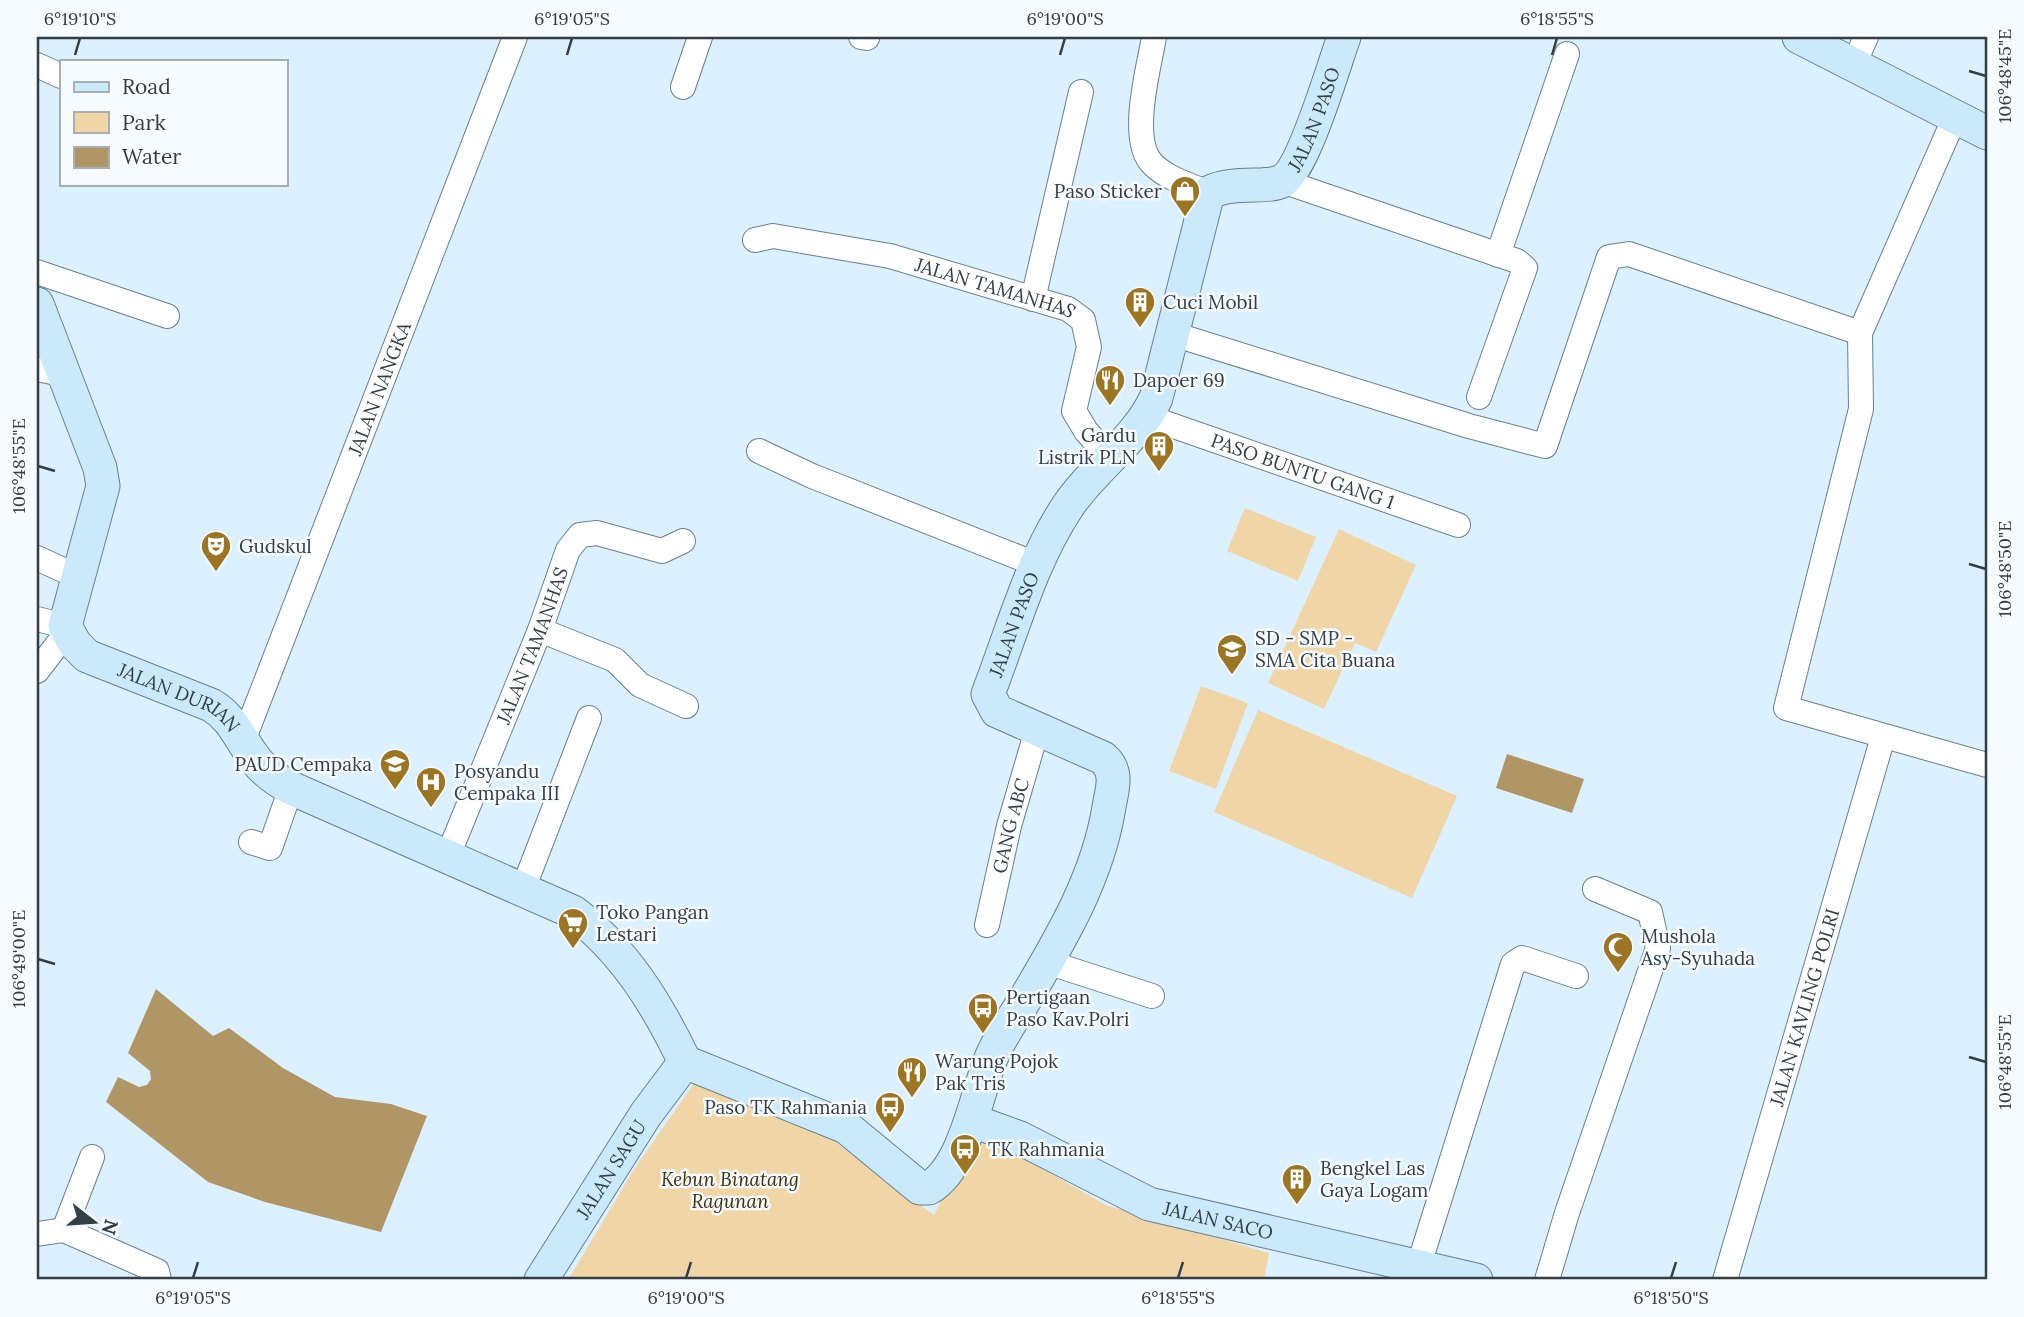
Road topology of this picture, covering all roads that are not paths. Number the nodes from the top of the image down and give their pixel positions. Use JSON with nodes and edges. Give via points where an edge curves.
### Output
{"nodes":[{"id":1,"x":512,"y":37,"type":"edge"},
{"id":2,"x":700,"y":37,"type":"edge"},
{"id":3,"x":1154,"y":37,"type":"edge"},
{"id":4,"x":1344,"y":37,"type":"edge"},
{"id":5,"x":1799,"y":37,"type":"edge"},
{"id":6,"x":1859,"y":51,"type":"edge"},
{"id":7,"x":1566,"y":54,"type":"dead end"},
{"id":8,"x":37,"y":65,"type":"edge"},
{"id":9,"x":60,"y":76,"type":"edge"},
{"id":10,"x":683,"y":88,"type":"dead end"},
{"id":11,"x":1081,"y":92,"type":"dead end"},
{"id":12,"x":1955,"y":117,"type":"junction"},
{"id":13,"x":1987,"y":133,"type":"edge"},
{"id":14,"x":1282,"y":181,"type":"junction"},
{"id":15,"x":1208,"y":192,"type":"junction"},
{"id":16,"x":755,"y":240,"type":"dead end"},
{"id":17,"x":1499,"y":255,"type":"junction"},
{"id":18,"x":37,"y":272,"type":"edge"},
{"id":19,"x":1033,"y":299,"type":"junction"},
{"id":20,"x":37,"y":304,"type":"edge"},
{"id":21,"x":167,"y":316,"type":"dead end"},
{"id":22,"x":1860,"y":333,"type":"junction"},
{"id":23,"x":1173,"y":334,"type":"junction"},
{"id":24,"x":52,"y":372,"type":"edge"},
{"id":25,"x":1479,"y":397,"type":"dead end"},
{"id":26,"x":1147,"y":417,"type":"junction"},
{"id":27,"x":759,"y":451,"type":"dead end"},
{"id":28,"x":1110,"y":458,"type":"junction"},
{"id":29,"x":1458,"y":525,"type":"dead end"},
{"id":30,"x":683,"y":541,"type":"dead end"},
{"id":31,"x":37,"y":558,"type":"edge"},
{"id":32,"x":1038,"y":565,"type":"junction"},
{"id":33,"x":76,"y":576,"type":"junction"},
{"id":34,"x":56,"y":626,"type":"edge"},
{"id":35,"x":540,"y":630,"type":"junction"},
{"id":36,"x":37,"y":671,"type":"edge"},
{"id":37,"x":686,"y":706,"type":"dead end"},
{"id":38,"x":589,"y":718,"type":"dead end"},
{"id":39,"x":1037,"y":730,"type":"junction"},
{"id":40,"x":1883,"y":737,"type":"junction"},
{"id":41,"x":243,"y":741,"type":"junction"},
{"id":42,"x":1987,"y":765,"type":"edge"},
{"id":43,"x":291,"y":788,"type":"junction"},
{"id":44,"x":251,"y":842,"type":"dead end"},
{"id":45,"x":447,"y":859,"type":"junction"},
{"id":46,"x":523,"y":889,"type":"junction"},
{"id":47,"x":1595,"y":889,"type":"dead end"},
{"id":48,"x":987,"y":925,"type":"dead end"},
{"id":49,"x":1047,"y":962,"type":"junction"},
{"id":50,"x":1576,"y":976,"type":"dead end"},
{"id":51,"x":1152,"y":996,"type":"dead end"},
{"id":52,"x":685,"y":1062,"type":"junction"},
{"id":53,"x":973,"y":1121,"type":"junction"},
{"id":54,"x":92,"y":1157,"type":"dead end"},
{"id":55,"x":64,"y":1230,"type":"junction"},
{"id":56,"x":37,"y":1234,"type":"edge"},
{"id":57,"x":1418,"y":1268,"type":"junction"},
{"id":58,"x":552,"y":1275,"type":"edge"},
{"id":59,"x":159,"y":1280,"type":"edge"},
{"id":60,"x":1476,"y":1280,"type":"edge"},
{"id":61,"x":1548,"y":1280,"type":"edge"},
{"id":62,"x":1725,"y":1280,"type":"edge"}],
"edges":[{"from":1,"to":41,"type":"street","name":"JALAN NANGKA"},
{"from":2,"to":10,"type":"street"},
{"from":3,"to":15,"type":"street","via":[[1141,142],[1150,161],[1164,173]]},
{"from":4,"to":14,"type":"main road","name":"JALAN PASO","via":[[1302,153]]},
{"from":5,"to":6,"type":"main road"},
{"from":6,"to":12,"type":"main road"},
{"from":7,"to":17,"type":"street"},
{"from":8,"to":9,"type":"street"},
{"from":11,"to":19,"type":"street"},
{"from":12,"to":13,"type":"main road"},
{"from":12,"to":22,"type":"street"},
{"from":14,"to":15,"type":"main road","name":"JALAN PASO","via":[[1224,184]]},
{"from":14,"to":17,"type":"street"},
{"from":15,"to":23,"type":"main road","name":"JALAN PASO"},
{"from":16,"to":19,"type":"street","name":"JALAN TAMANHAS","via":[[773,236],[890,256]]},
{"from":17,"to":25,"type":"street","via":[[1525,268]]},
{"from":18,"to":21,"type":"street"},
{"from":19,"to":28,"type":"street","name":"JALAN TAMANHAS","via":[[1068,309],[1083,320],[1089,347],[1074,411]]},
{"from":20,"to":24,"type":"main road"},
{"from":22,"to":23,"type":"street","via":[[1629,254],[1609,257],[1545,446]]},
{"from":22,"to":40,"type":"street","via":[[1861,409],[1786,708]]},
{"from":23,"to":26,"type":"main road","name":"JALAN PASO"},
{"from":24,"to":33,"type":"main road","via":[[100,468],[103,486]]},
{"from":26,"to":28,"type":"main road","name":"JALAN PASO"},
{"from":26,"to":29,"type":"street","name":"PASO BUNTU GANG 1"},
{"from":27,"to":32,"type":"street","via":[[811,477]]},
{"from":28,"to":32,"type":"main road","name":"JALAN PASO","via":[[1068,506]]},
{"from":30,"to":35,"type":"street","name":"JALAN TAMANHAS","via":[[662,551],[597,533],[580,535],[568,550]]},
{"from":31,"to":33,"type":"street"},
{"from":32,"to":39,"type":"main road","name":"JALAN PASO","via":[[988,694],[997,711]]},
{"from":33,"to":34,"type":"main road"},
{"from":34,"to":36,"type":"street"},
{"from":34,"to":41,"type":"main road","name":"JALAN DURIAN","via":[[87,656],[219,709]]},
{"from":35,"to":37,"type":"street","via":[[615,660],[640,685]]},
{"from":35,"to":45,"type":"street","name":"JALAN TAMANHAS"},
{"from":38,"to":46,"type":"street"},
{"from":39,"to":48,"type":"street","name":"GANG ABC"},
{"from":39,"to":49,"type":"main road","name":"JALAN PASO","via":[[1103,758],[1113,771],[1099,855]]},
{"from":40,"to":42,"type":"street"},
{"from":40,"to":62,"type":"street","name":"JALAN KAVLING POLRI"},
{"from":41,"to":43,"type":"main road","name":"JALAN DURIAN","via":[[272,777]]},
{"from":43,"to":44,"type":"street","via":[[270,848]]},
{"from":43,"to":45,"type":"main road","name":"JALAN DURIAN"},
{"from":45,"to":46,"type":"main road","name":"JALAN DURIAN"},
{"from":46,"to":52,"type":"main road","name":"JALAN DURIAN","via":[[573,912],[598,930],[658,1008]]},
{"from":47,"to":61,"type":"street","via":[[1650,912],[1658,948]]},
{"from":49,"to":51,"type":"street"},
{"from":49,"to":53,"type":"main road","name":"JALAN PASO","via":[[993,1054]]},
{"from":50,"to":57,"type":"street","via":[[1522,958],[1513,964]]},
{"from":52,"to":53,"type":"main road","name":"JALAN PASO","via":[[846,1127],[920,1188],[937,1183]]},
{"from":52,"to":58,"type":"main road","name":"JALAN SAGU","via":[[646,1114]]},
{"from":53,"to":57,"type":"main road","name":"JALAN SACO","via":[[1020,1138],[1149,1204]]},
{"from":54,"to":55,"type":"street"},
{"from":55,"to":56,"type":"street"},
{"from":55,"to":59,"type":"street","via":[[157,1271]]},
{"from":57,"to":60,"type":"main road","name":"JALAN SACO"}]}
